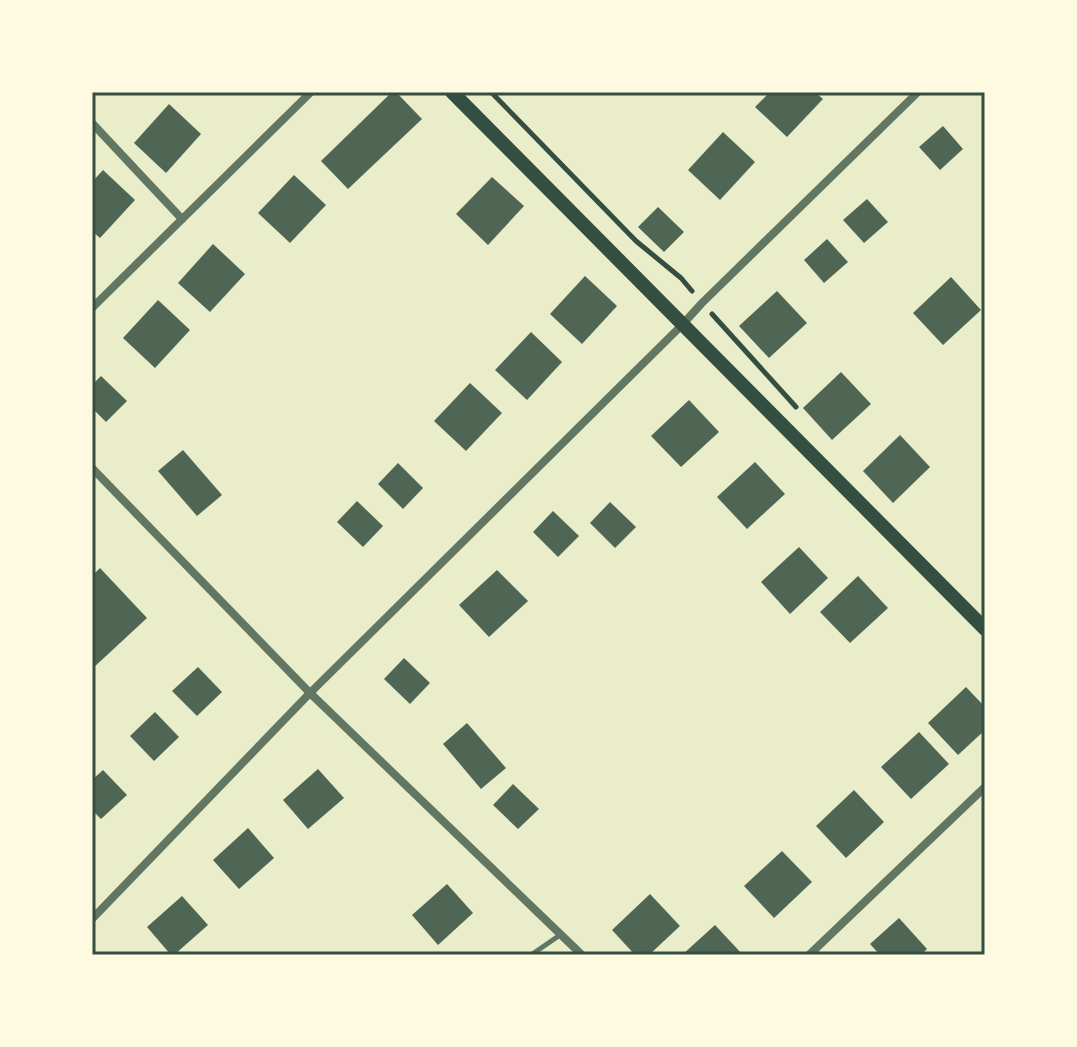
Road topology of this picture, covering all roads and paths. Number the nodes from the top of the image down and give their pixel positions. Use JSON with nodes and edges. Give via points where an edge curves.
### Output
{"nodes":[{"id":1,"x":311,"y":92,"type":"edge"},
{"id":2,"x":452,"y":92,"type":"edge"},
{"id":3,"x":491,"y":92,"type":"edge"},
{"id":4,"x":918,"y":92,"type":"edge"},
{"id":5,"x":92,"y":123,"type":"edge"},
{"id":6,"x":182,"y":219,"type":"junction"},
{"id":7,"x":702,"y":303,"type":"junction"},
{"id":8,"x":92,"y":308,"type":"edge"},
{"id":9,"x":682,"y":325,"type":"junction"},
{"id":10,"x":797,"y":408,"type":"dead end"},
{"id":11,"x":92,"y":468,"type":"edge"},
{"id":12,"x":985,"y":629,"type":"edge"},
{"id":13,"x":310,"y":693,"type":"junction"},
{"id":14,"x":985,"y":787,"type":"edge"},
{"id":15,"x":92,"y":919,"type":"edge"},
{"id":16,"x":561,"y":934,"type":"junction"},
{"id":17,"x":531,"y":955,"type":"edge"},
{"id":18,"x":582,"y":955,"type":"edge"},
{"id":19,"x":809,"y":955,"type":"edge"}],
"edges":[{"from":1,"to":6,"type":"street"},
{"from":2,"to":9,"type":"main road"},
{"from":3,"to":7,"type":"path"},
{"from":4,"to":7,"type":"street"},
{"from":5,"to":6,"type":"street"},
{"from":6,"to":8,"type":"street"},
{"from":7,"to":9,"type":"street"},
{"from":7,"to":10,"type":"path"},
{"from":9,"to":12,"type":"main road"},
{"from":9,"to":13,"type":"street"},
{"from":11,"to":13,"type":"street"},
{"from":13,"to":15,"type":"street"},
{"from":13,"to":16,"type":"street"},
{"from":14,"to":19,"type":"street"},
{"from":16,"to":17,"type":"lane"},
{"from":16,"to":18,"type":"street"}]}
